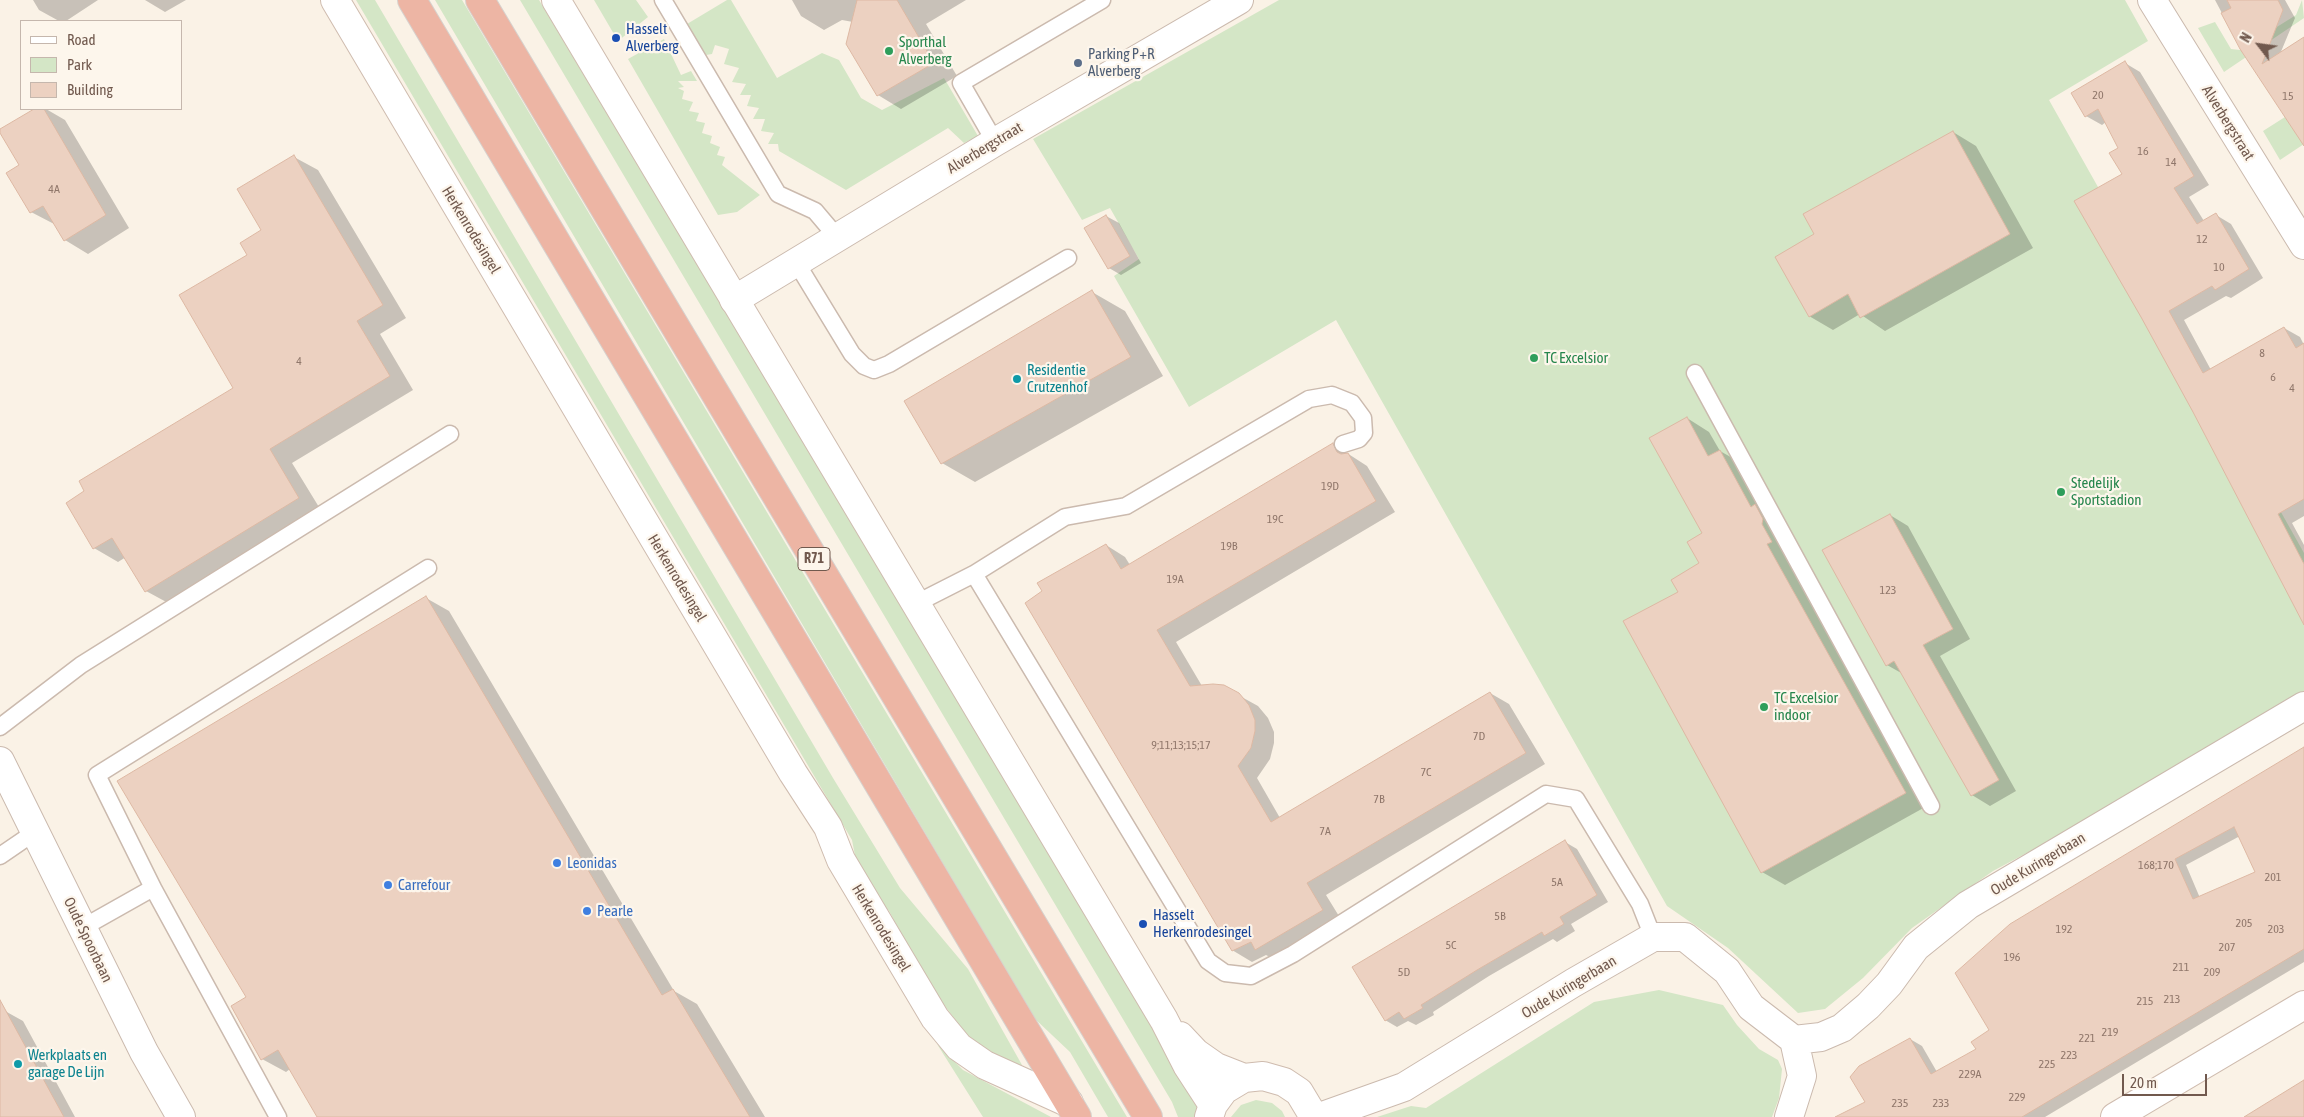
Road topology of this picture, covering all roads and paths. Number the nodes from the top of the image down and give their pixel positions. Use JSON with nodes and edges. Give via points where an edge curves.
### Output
{"nodes":[{"id":1,"x":334,"y":0,"type":"edge"},
{"id":2,"x":412,"y":0,"type":"edge"},
{"id":3,"x":480,"y":0,"type":"edge"},
{"id":4,"x":556,"y":0,"type":"edge"},
{"id":5,"x":663,"y":0,"type":"edge"},
{"id":6,"x":1102,"y":0,"type":"edge"},
{"id":7,"x":1239,"y":0,"type":"edge"},
{"id":8,"x":2152,"y":0,"type":"edge"},
{"id":9,"x":995,"y":142,"type":"junction"},
{"id":10,"x":838,"y":237,"type":"junction"},
{"id":11,"x":2304,"y":245,"type":"edge"},
{"id":12,"x":1068,"y":258,"type":"dead end"},
{"id":13,"x":796,"y":262,"type":"junction"},
{"id":14,"x":734,"y":300,"type":"junction"},
{"id":15,"x":1695,"y":373,"type":"dead end"},
{"id":16,"x":450,"y":434,"type":"dead end"},
{"id":17,"x":1343,"y":444,"type":"dead end"},
{"id":18,"x":428,"y":568,"type":"dead end"},
{"id":19,"x":974,"y":574,"type":"junction"},
{"id":20,"x":915,"y":604,"type":"junction"},
{"id":21,"x":2304,"y":706,"type":"edge"},
{"id":22,"x":0,"y":727,"type":"edge"},
{"id":23,"x":0,"y":761,"type":"edge"},
{"id":24,"x":1932,"y":806,"type":"dead end"},
{"id":25,"x":35,"y":832,"type":"junction"},
{"id":26,"x":0,"y":856,"type":"edge"},
{"id":27,"x":154,"y":888,"type":"junction"},
{"id":28,"x":82,"y":928,"type":"junction"},
{"id":29,"x":1653,"y":938,"type":"junction"},
{"id":30,"x":2304,"y":1005,"type":"edge"},
{"id":31,"x":1164,"y":1020,"type":"junction"},
{"id":32,"x":1794,"y":1040,"type":"junction"},
{"id":33,"x":1244,"y":1078,"type":"junction"},
{"id":34,"x":1073,"y":1110,"type":"edge"},
{"id":35,"x":1211,"y":1111,"type":"edge"},
{"id":36,"x":181,"y":1117,"type":"edge"},
{"id":37,"x":278,"y":1117,"type":"edge"},
{"id":38,"x":1148,"y":1117,"type":"edge"},
{"id":39,"x":1314,"y":1117,"type":"edge"},
{"id":40,"x":1320,"y":1117,"type":"edge"},
{"id":41,"x":1789,"y":1117,"type":"edge"},
{"id":42,"x":2116,"y":1117,"type":"edge"}],
"edges":[{"from":1,"to":34,"type":"street","name":"Herkenrodesingel","via":[[793,774],[828,827],[841,860],[935,1018],[959,1046],[985,1065]]},
{"from":2,"to":34,"type":"highway","name":"Herkenrodesingel"},
{"from":3,"to":38,"type":"highway","number":"R71"},
{"from":4,"to":14,"type":"street"},
{"from":5,"to":10,"type":"lane","via":[[778,194],[815,211]]},
{"from":6,"to":9,"type":"lane","via":[[961,83]]},
{"from":7,"to":9,"type":"street","name":"Alverbergstraat"},
{"from":8,"to":11,"type":"street","name":"Alverbergstraat"},
{"from":9,"to":10,"type":"street","name":"Alverbergstraat"},
{"from":10,"to":13,"type":"street","name":"Alverbergstraat"},
{"from":12,"to":13,"type":"lane","via":[[874,370],[864,366],[852,354]]},
{"from":13,"to":14,"type":"street","name":"Alverbergstraat"},
{"from":14,"to":20,"type":"street"},
{"from":15,"to":24,"type":"lane"},
{"from":16,"to":22,"type":"lane","via":[[81,665]]},
{"from":17,"to":19,"type":"lane","via":[[1359,439],[1364,433],[1363,418],[1352,403],[1332,395],[1309,399],[1126,506],[1065,517]]},
{"from":18,"to":27,"type":"lane","via":[[96,775]]},
{"from":19,"to":20,"type":"lane"},
{"from":19,"to":29,"type":"lane","via":[[1208,961],[1225,973],[1251,976],[1293,954],[1546,794],[1576,799],[1640,904]]},
{"from":20,"to":31,"type":"street"},
{"from":21,"to":32,"type":"street","name":"Oude Kuringerbaan","via":[[1968,905],[1916,947],[1889,984],[1842,1028],[1821,1037]]},
{"from":23,"to":25,"type":"street","name":"Oude Spoorbaan"},
{"from":25,"to":26,"type":"lane"},
{"from":25,"to":28,"type":"street","name":"Oude Spoorbaan"},
{"from":27,"to":28,"type":"lane"},
{"from":27,"to":37,"type":"lane"},
{"from":28,"to":36,"type":"street","name":"Oude Spoorbaan","via":[[144,1052]]},
{"from":29,"to":32,"type":"street","name":"Oude Kuringerbaan","via":[[1685,937],[1727,971],[1751,1007]]},
{"from":29,"to":40,"type":"street","name":"Oude Kuringerbaan","via":[[1404,1087]]},
{"from":30,"to":42,"type":"street"},
{"from":31,"to":33,"type":"street","via":[[1216,1067]]},
{"from":31,"to":35,"type":"street"},
{"from":32,"to":41,"type":"street","via":[[1802,1076]]},
{"from":33,"to":35,"type":"street","via":[[1224,1090]]},
{"from":33,"to":39,"type":"street","via":[[1263,1076],[1284,1082],[1299,1092]]}]}
